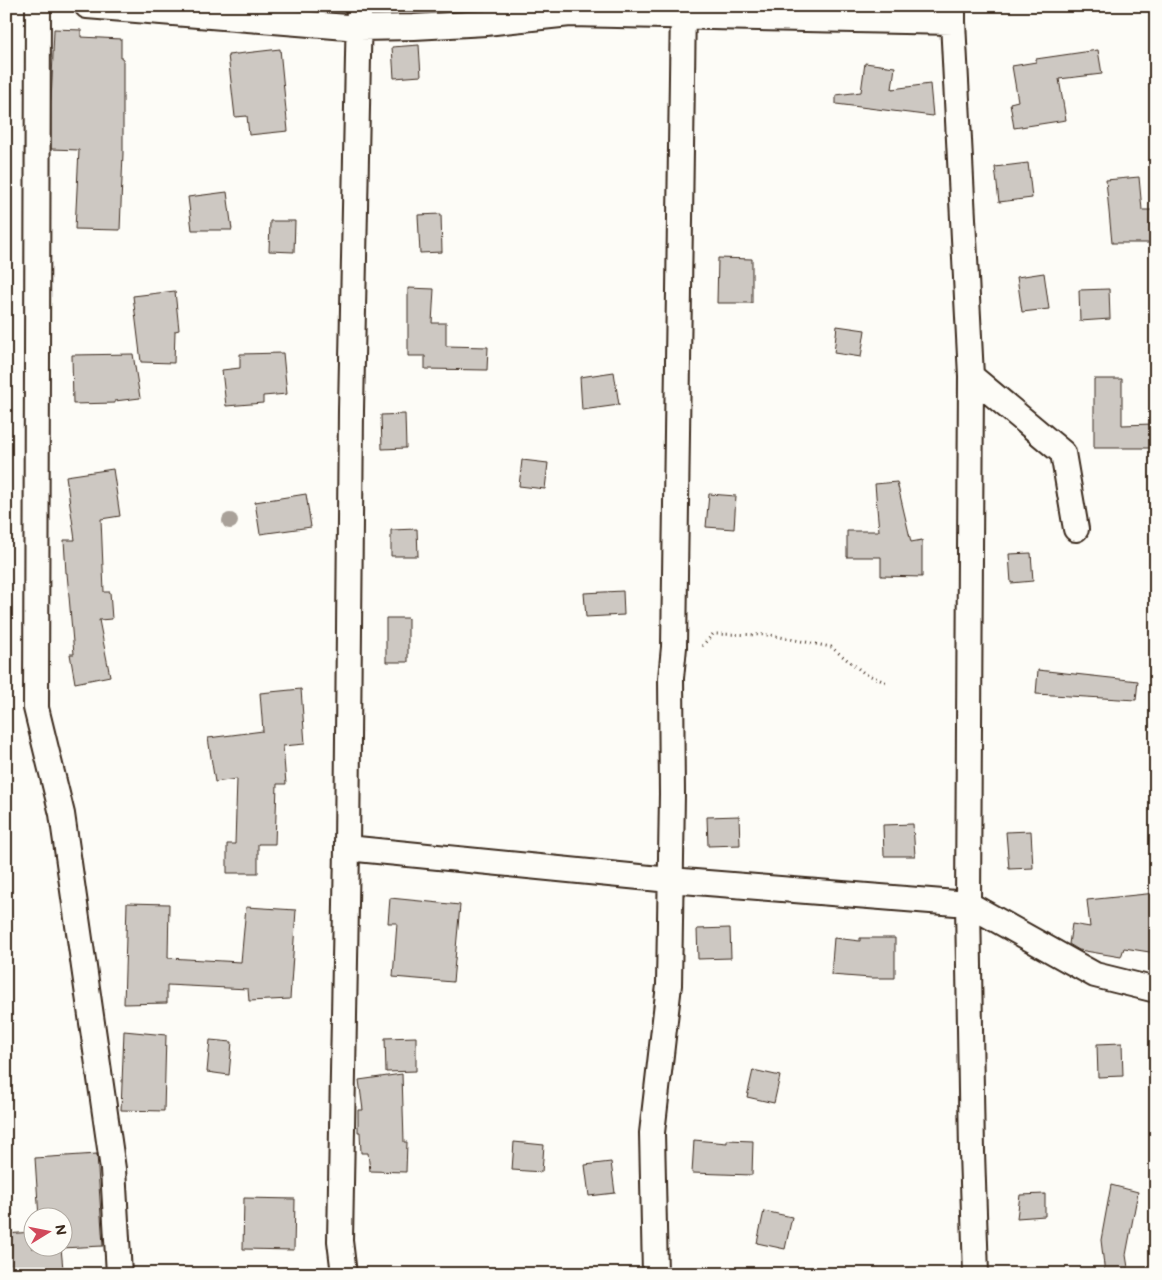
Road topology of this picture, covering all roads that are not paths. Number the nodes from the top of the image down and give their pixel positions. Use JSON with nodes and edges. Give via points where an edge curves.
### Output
{"nodes":[{"id":1,"x":38,"y":6,"type":"edge"},
{"id":2,"x":87,"y":6,"type":"edge"},
{"id":3,"x":683,"y":11,"type":"edge"},
{"id":4,"x":953,"y":14,"type":"edge"},
{"id":5,"x":359,"y":17,"type":"edge"},
{"id":6,"x":971,"y":376,"type":"junction"},
{"id":7,"x":1076,"y":529,"type":"dead end"},
{"id":8,"x":347,"y":848,"type":"junction"},
{"id":9,"x":670,"y":880,"type":"junction"},
{"id":10,"x":968,"y":904,"type":"junction"},
{"id":11,"x":1156,"y":990,"type":"edge"},
{"id":12,"x":119,"y":1274,"type":"edge"},
{"id":13,"x":344,"y":1274,"type":"edge"},
{"id":14,"x":655,"y":1274,"type":"edge"},
{"id":15,"x":976,"y":1274,"type":"edge"}],
"edges":[{"from":1,"to":12,"type":"street","via":[[36,708],[64,824],[113,1169]]},
{"from":2,"to":5,"type":"street"},
{"from":3,"to":4,"type":"street"},
{"from":3,"to":5,"type":"street","via":[[570,14],[414,27]]},
{"from":3,"to":9,"type":"street"},
{"from":4,"to":6,"type":"street"},
{"from":5,"to":8,"type":"street"},
{"from":6,"to":7,"type":"street","via":[[1063,453]]},
{"from":6,"to":10,"type":"street"},
{"from":8,"to":9,"type":"street"},
{"from":8,"to":13,"type":"street","via":[[340,1241]]},
{"from":9,"to":10,"type":"street"},
{"from":9,"to":14,"type":"street","via":[[669,984],[652,1133]]},
{"from":10,"to":11,"type":"street","via":[[1095,975]]},
{"from":10,"to":15,"type":"street"}]}
